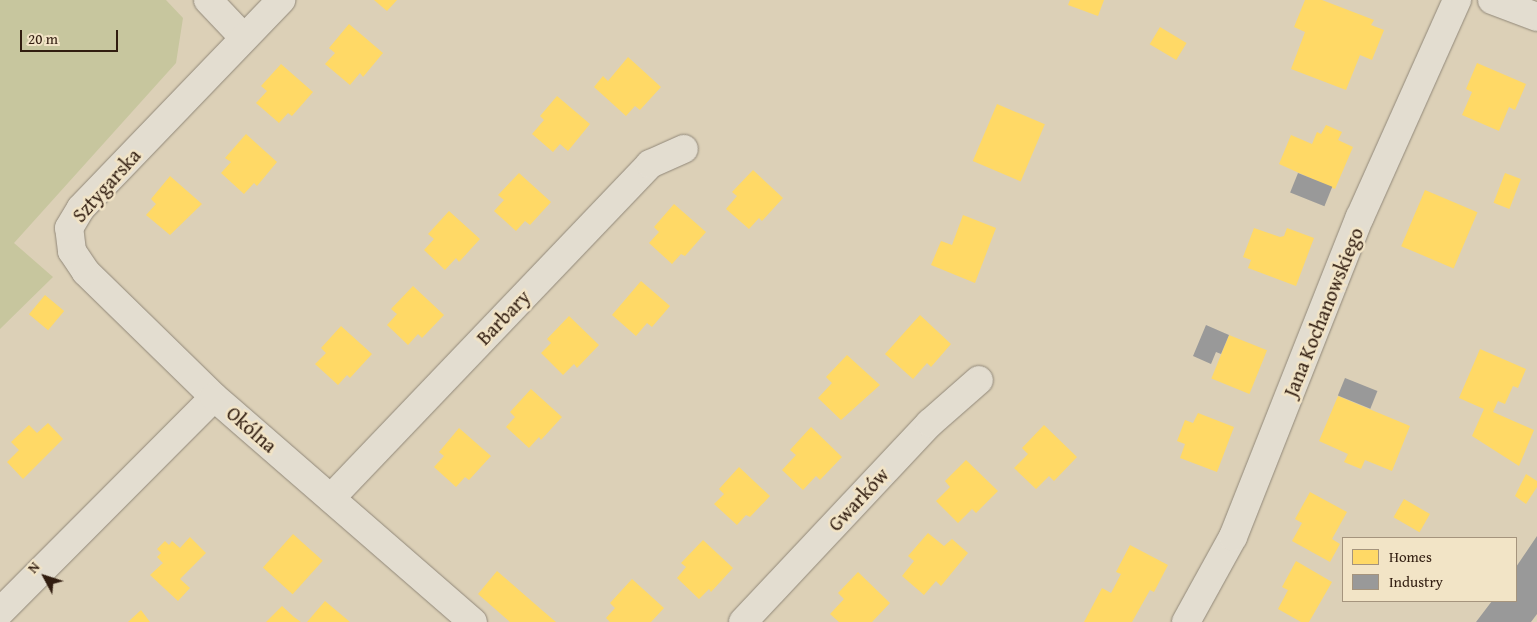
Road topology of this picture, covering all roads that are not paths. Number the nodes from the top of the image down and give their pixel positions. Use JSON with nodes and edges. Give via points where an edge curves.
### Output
{"nodes":[{"id":1,"x":208,"y":0,"type":"edge"},
{"id":2,"x":281,"y":0,"type":"edge"},
{"id":3,"x":1457,"y":0,"type":"edge"},
{"id":4,"x":1492,"y":0,"type":"edge"},
{"id":5,"x":1537,"y":17,"type":"edge"},
{"id":6,"x":244,"y":38,"type":"junction"},
{"id":7,"x":684,"y":149,"type":"dead end"},
{"id":8,"x":979,"y":380,"type":"dead end"},
{"id":9,"x":214,"y":397,"type":"junction"},
{"id":10,"x":331,"y":498,"type":"junction"},
{"id":11,"x":0,"y":612,"type":"edge"},
{"id":12,"x":455,"y":616,"type":"edge"},
{"id":13,"x":743,"y":622,"type":"edge"},
{"id":14,"x":1186,"y":622,"type":"edge"}],
"edges":[{"from":1,"to":6,"type":"street"},
{"from":2,"to":6,"type":"street","name":"Sztygarska"},
{"from":3,"to":14,"type":"street","name":"Jana Kochanowskiego","via":[[1360,217],[1233,536]]},
{"from":4,"to":5,"type":"street"},
{"from":6,"to":9,"type":"street","name":"Sztygarska","via":[[81,208],[69,228],[72,251],[86,272]]},
{"from":7,"to":10,"type":"street","name":"Barbary","via":[[650,164]]},
{"from":8,"to":13,"type":"street","name":"Gwarków","via":[[930,423]]},
{"from":9,"to":10,"type":"street","name":"Okólna"},
{"from":9,"to":11,"type":"street","name":"Okólna"},
{"from":10,"to":12,"type":"street","name":"Okólna"}]}
